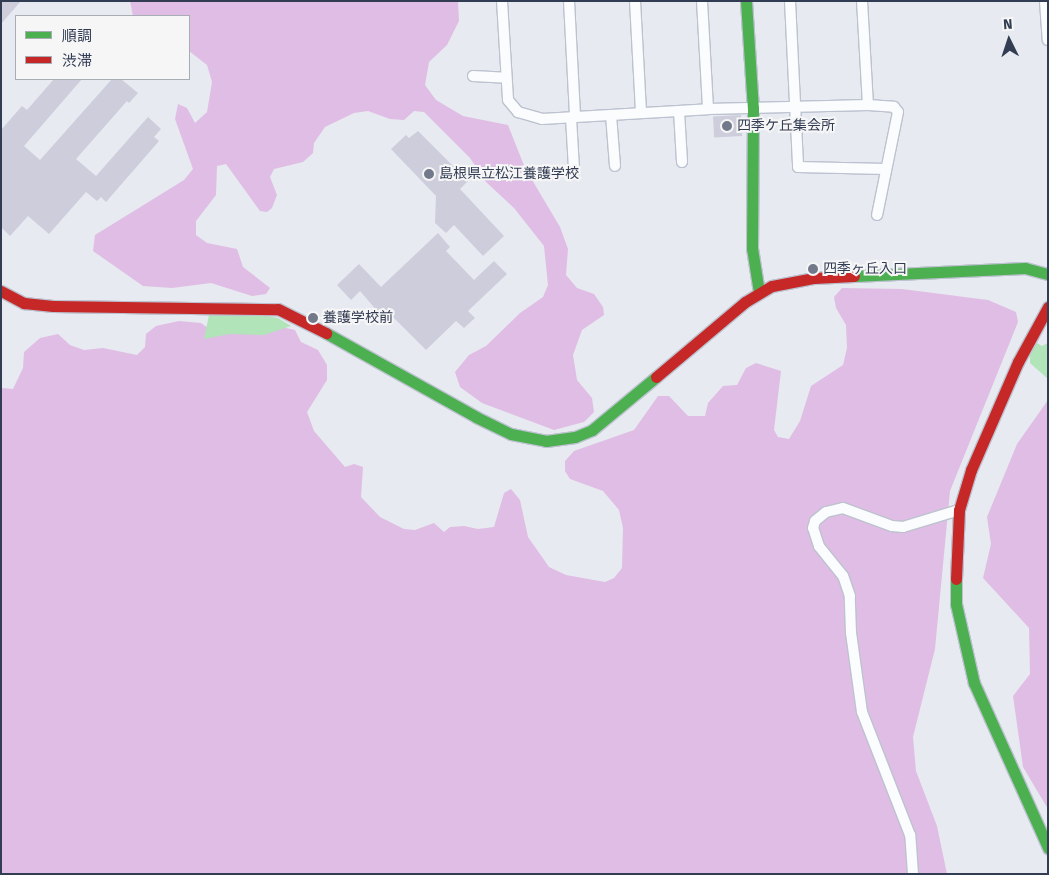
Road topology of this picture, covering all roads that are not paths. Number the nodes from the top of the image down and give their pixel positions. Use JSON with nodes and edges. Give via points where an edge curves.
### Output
{"nodes":[{"id":1,"x":502,"y":1,"type":"edge"},
{"id":2,"x":569,"y":1,"type":"edge"},
{"id":3,"x":635,"y":1,"type":"edge"},
{"id":4,"x":702,"y":1,"type":"edge"},
{"id":5,"x":746,"y":1,"type":"edge"},
{"id":6,"x":790,"y":1,"type":"edge"},
{"id":7,"x":862,"y":1,"type":"edge"},
{"id":8,"x":1045,"y":1,"type":"edge"},
{"id":9,"x":1048,"y":40,"type":"edge"},
{"id":10,"x":473,"y":76,"type":"dead end"},
{"id":11,"x":506,"y":78,"type":"junction"},
{"id":12,"x":796,"y":105,"type":"junction"},
{"id":13,"x":868,"y":105,"type":"junction"},
{"id":14,"x":753,"y":108,"type":"junction"},
{"id":15,"x":708,"y":109,"type":"junction"},
{"id":16,"x":680,"y":111,"type":"junction"},
{"id":17,"x":641,"y":113,"type":"junction"},
{"id":18,"x":611,"y":115,"type":"junction"},
{"id":19,"x":573,"y":118,"type":"junction"},
{"id":20,"x":682,"y":162,"type":"dead end"},
{"id":21,"x":615,"y":166,"type":"dead end"},
{"id":22,"x":574,"y":168,"type":"dead end"},
{"id":23,"x":886,"y":169,"type":"junction"},
{"id":24,"x":877,"y":215,"type":"dead end"},
{"id":25,"x":1048,"y":274,"type":"edge"},
{"id":26,"x":1,"y":291,"type":"edge"},
{"id":27,"x":759,"y":292,"type":"junction"},
{"id":28,"x":1048,"y":307,"type":"edge"},
{"id":29,"x":959,"y":510,"type":"junction"},
{"id":30,"x":1048,"y":848,"type":"edge"},
{"id":31,"x":913,"y":874,"type":"edge"}],
"edges":[{"from":1,"to":11,"type":"street"},
{"from":2,"to":19,"type":"street"},
{"from":3,"to":17,"type":"street"},
{"from":4,"to":15,"type":"street"},
{"from":5,"to":14,"type":"street"},
{"from":6,"to":12,"type":"street"},
{"from":7,"to":13,"type":"street"},
{"from":8,"to":9,"type":"street"},
{"from":10,"to":11,"type":"street"},
{"from":11,"to":19,"type":"street","via":[[508,100],[513,109],[542,119]]},
{"from":12,"to":13,"type":"street"},
{"from":12,"to":14,"type":"street"},
{"from":12,"to":23,"type":"street","via":[[798,167]]},
{"from":13,"to":23,"type":"street","via":[[894,107],[898,112]]},
{"from":14,"to":15,"type":"street"},
{"from":14,"to":27,"type":"street","via":[[752,248]]},
{"from":15,"to":16,"type":"street"},
{"from":16,"to":17,"type":"street"},
{"from":16,"to":20,"type":"street"},
{"from":17,"to":18,"type":"street"},
{"from":18,"to":19,"type":"street"},
{"from":18,"to":21,"type":"street"},
{"from":19,"to":22,"type":"street"},
{"from":23,"to":24,"type":"street"},
{"from":25,"to":27,"type":"street","via":[[1026,268],[814,278],[784,282]]},
{"from":26,"to":27,"type":"street","via":[[24,303],[53,306],[238,306],[278,310],[315,326],[476,417],[511,434],[546,441],[575,437],[603,422]]},
{"from":28,"to":29,"type":"street","via":[[989,426]]},
{"from":29,"to":30,"type":"street","via":[[956,604],[971,674]]},
{"from":29,"to":31,"type":"street","via":[[903,526],[892,526],[843,508],[826,512],[816,521],[814,528],[819,546],[843,576],[850,596],[850,633],[862,712],[910,835]]}]}
